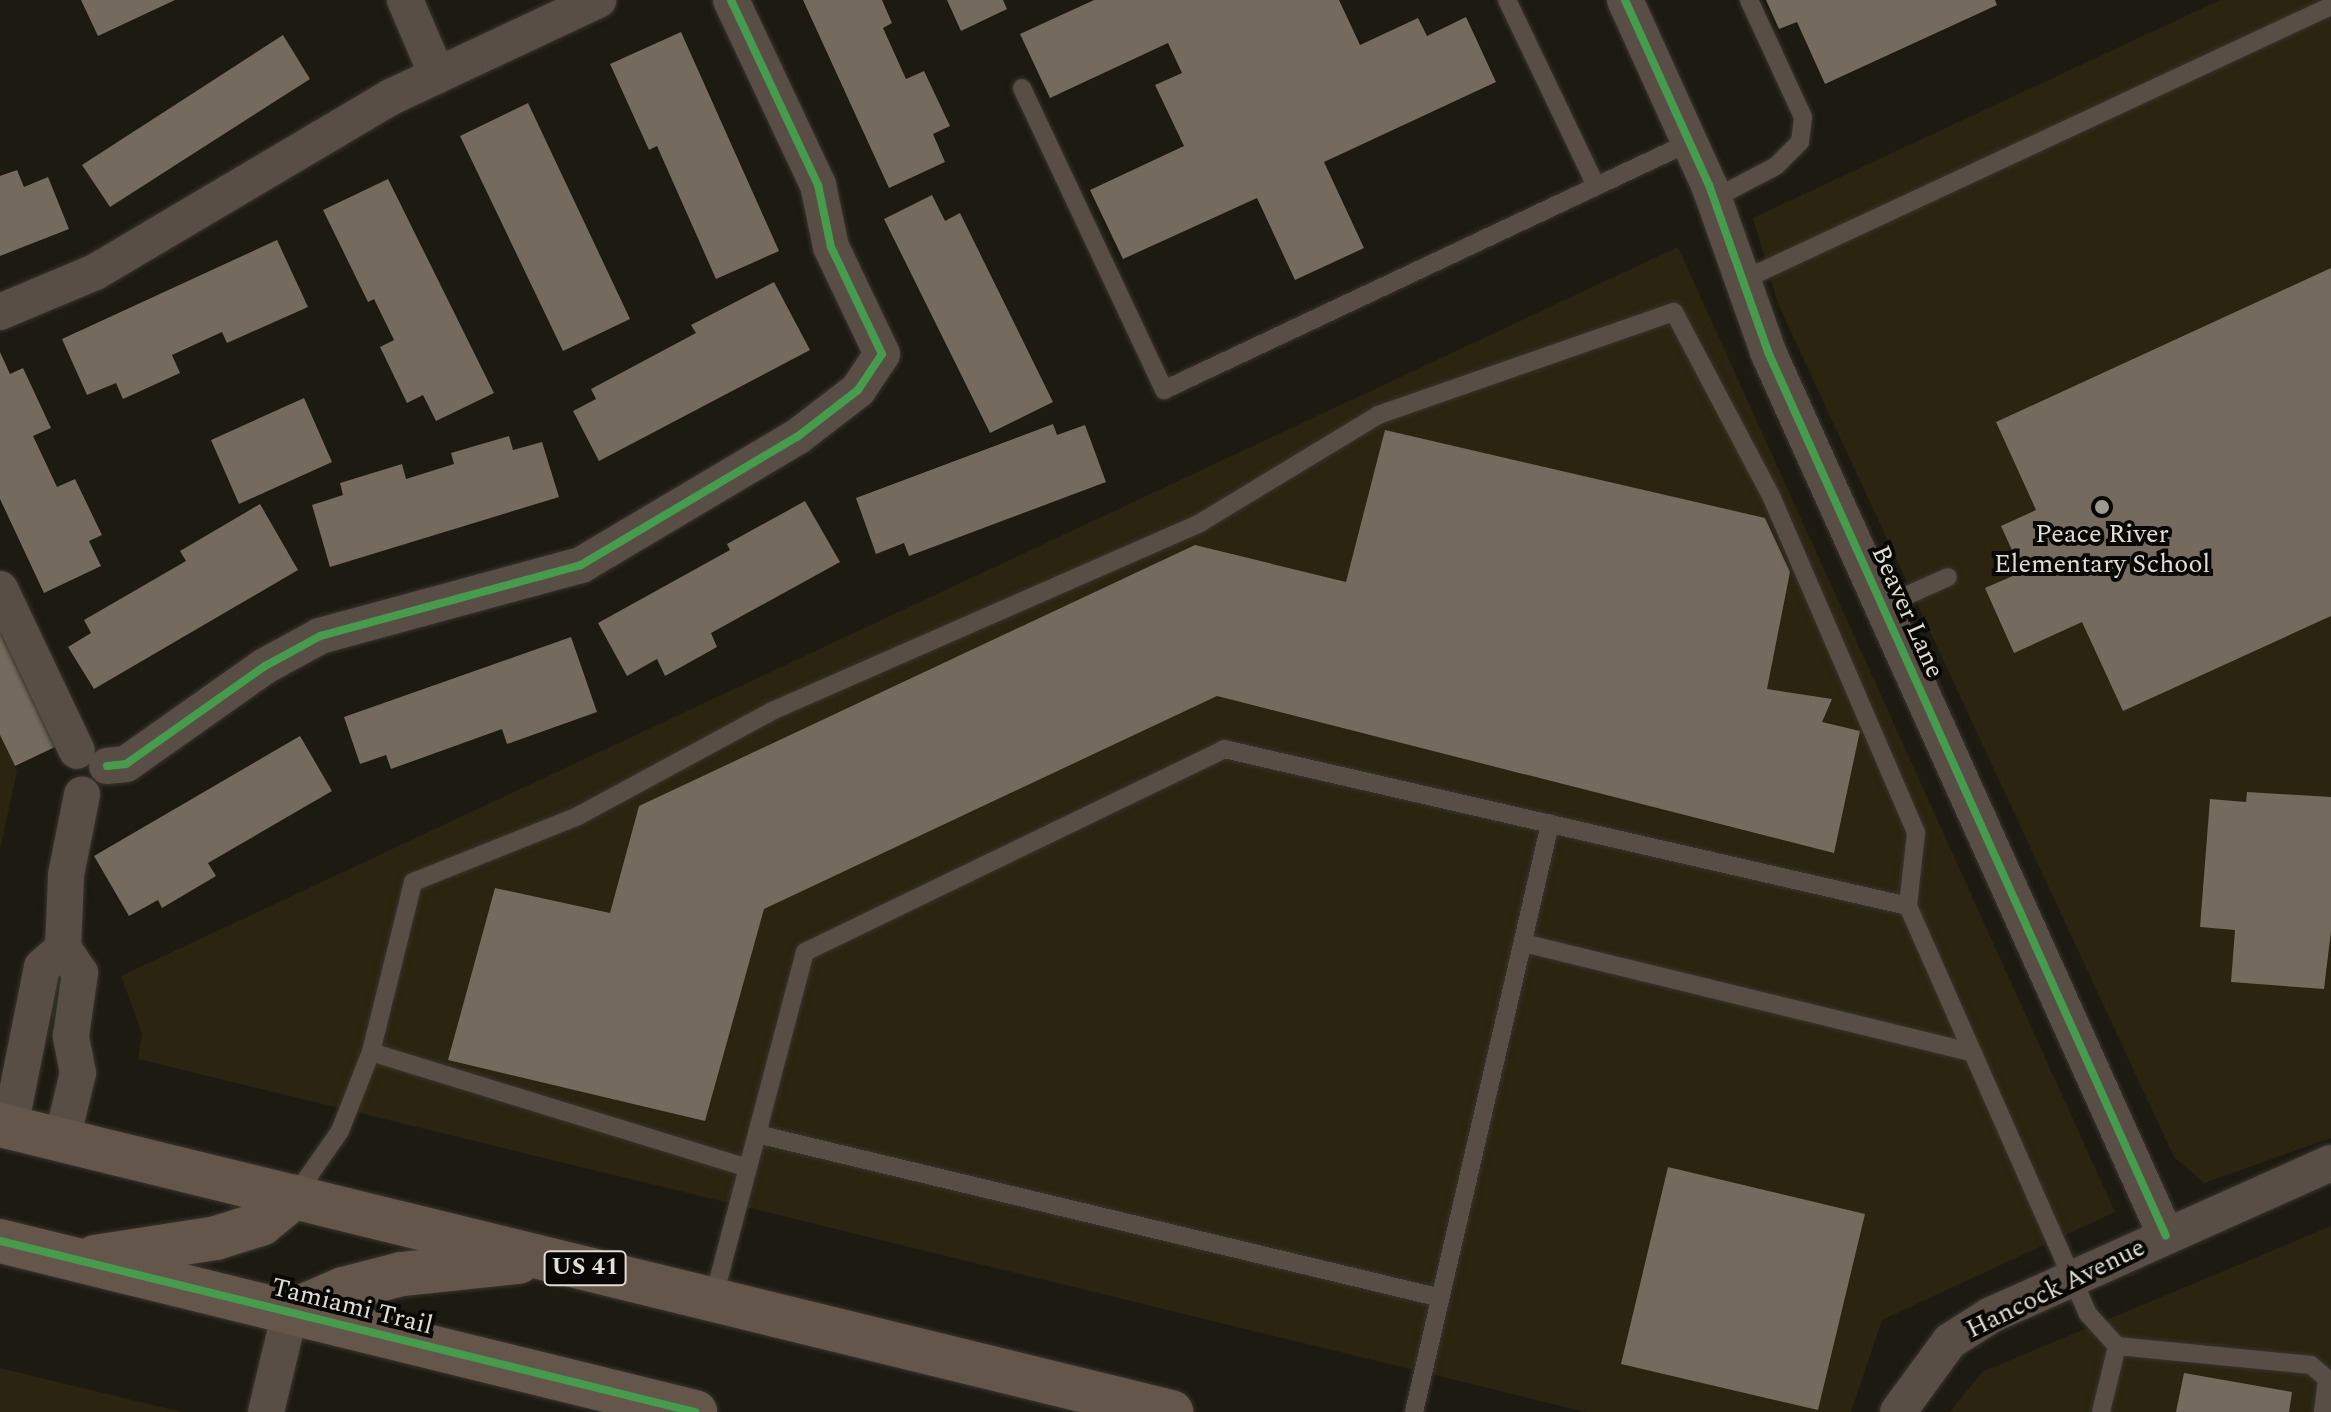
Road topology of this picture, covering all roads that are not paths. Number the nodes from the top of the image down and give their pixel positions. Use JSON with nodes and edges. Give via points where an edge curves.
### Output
{"nodes":[{"id":1,"x":405,"y":0,"type":"edge"},
{"id":2,"x":598,"y":0,"type":"edge"},
{"id":3,"x":731,"y":0,"type":"edge"},
{"id":4,"x":1507,"y":0,"type":"edge"},
{"id":5,"x":1625,"y":0,"type":"edge"},
{"id":6,"x":1749,"y":0,"type":"edge"},
{"id":7,"x":2331,"y":6,"type":"edge"},
{"id":8,"x":437,"y":75,"type":"junction"},
{"id":9,"x":1022,"y":88,"type":"dead end"},
{"id":10,"x":1690,"y":142,"type":"junction"},
{"id":11,"x":1595,"y":184,"type":"junction"},
{"id":12,"x":1715,"y":198,"type":"junction"},
{"id":13,"x":1743,"y":280,"type":"junction"},
{"id":14,"x":0,"y":312,"type":"edge"},
{"id":15,"x":1948,"y":577,"type":"dead end"},
{"id":16,"x":0,"y":589,"type":"edge"},
{"id":17,"x":1883,"y":606,"type":"junction"},
{"id":18,"x":92,"y":759,"type":"junction"},
{"id":19,"x":1550,"y":824,"type":"junction"},
{"id":20,"x":1908,"y":906,"type":"junction"},
{"id":21,"x":1523,"y":943,"type":"junction"},
{"id":22,"x":63,"y":948,"type":"junction"},
{"id":23,"x":371,"y":1052,"type":"junction"},
{"id":24,"x":1973,"y":1053,"type":"junction"},
{"id":25,"x":5,"y":1126,"type":"edge"},
{"id":26,"x":757,"y":1134,"type":"junction"},
{"id":27,"x":62,"y":1139,"type":"junction"},
{"id":28,"x":2331,"y":1163,"type":"edge"},
{"id":29,"x":748,"y":1168,"type":"junction"},
{"id":30,"x":294,"y":1197,"type":"junction"},
{"id":31,"x":2166,"y":1236,"type":"junction"},
{"id":32,"x":0,"y":1241,"type":"edge"},
{"id":33,"x":548,"y":1259,"type":"junction"},
{"id":34,"x":77,"y":1260,"type":"junction"},
{"id":35,"x":2072,"y":1277,"type":"junction"},
{"id":36,"x":1441,"y":1298,"type":"junction"},
{"id":37,"x":713,"y":1300,"type":"junction"},
{"id":38,"x":290,"y":1312,"type":"junction"},
{"id":39,"x":2117,"y":1346,"type":"junction"},
{"id":40,"x":627,"y":1404,"type":"edge"},
{"id":41,"x":266,"y":1412,"type":"edge"},
{"id":42,"x":695,"y":1412,"type":"edge"},
{"id":43,"x":1171,"y":1412,"type":"edge"},
{"id":44,"x":1414,"y":1412,"type":"edge"},
{"id":45,"x":1898,"y":1412,"type":"edge"},
{"id":46,"x":2101,"y":1412,"type":"edge"},
{"id":47,"x":2323,"y":1412,"type":"edge"}],
"edges":[{"from":1,"to":8,"type":"street"},
{"from":2,"to":8,"type":"street"},
{"from":3,"to":18,"type":"street","via":[[818,185],[831,247],[882,354],[858,390],[797,437],[581,565],[320,636],[265,666],[126,764]]},
{"from":4,"to":11,"type":"lane"},
{"from":5,"to":10,"type":"street","name":"Beaver Lane"},
{"from":6,"to":12,"type":"lane","via":[[1803,117],[1800,142],[1776,166]]},
{"from":7,"to":13,"type":"lane"},
{"from":8,"to":14,"type":"street","via":[[95,272]]},
{"from":9,"to":11,"type":"lane","via":[[1164,390]]},
{"from":10,"to":11,"type":"lane"},
{"from":10,"to":12,"type":"street","name":"Beaver Lane"},
{"from":12,"to":13,"type":"street","name":"Beaver Lane"},
{"from":13,"to":17,"type":"street","name":"Beaver Lane","via":[[1768,352]]},
{"from":15,"to":17,"type":"lane"},
{"from":16,"to":18,"type":"street"},
{"from":17,"to":31,"type":"street","name":"Beaver Lane"},
{"from":18,"to":22,"type":"street","via":[[102,787],[82,795],[66,875]]},
{"from":19,"to":20,"type":"lane"},
{"from":19,"to":21,"type":"lane"},
{"from":19,"to":26,"type":"lane","via":[[1224,749],[805,952]]},
{"from":20,"to":23,"type":"lane","via":[[1916,833],[1772,498],[1674,312],[1378,415],[1200,523],[772,711],[578,816],[413,882]]},
{"from":20,"to":24,"type":"lane"},
{"from":21,"to":24,"type":"lane"},
{"from":21,"to":36,"type":"lane"},
{"from":22,"to":25,"type":"street","via":[[42,967]]},
{"from":22,"to":27,"type":"street","via":[[80,973],[71,1036],[78,1073]]},
{"from":23,"to":29,"type":"lane"},
{"from":23,"to":30,"type":"lane","via":[[340,1131]]},
{"from":24,"to":35,"type":"lane"},
{"from":25,"to":27,"type":"main road","number":"US 41"},
{"from":26,"to":29,"type":"lane"},
{"from":26,"to":36,"type":"lane"},
{"from":27,"to":30,"type":"main road","number":"US 41"},
{"from":28,"to":31,"type":"street","name":"Hancock Avenue"},
{"from":29,"to":37,"type":"lane"},
{"from":30,"to":33,"type":"main road","number":"US 41"},
{"from":30,"to":34,"type":"main road","via":[[261,1224],[216,1238]]},
{"from":31,"to":35,"type":"street","name":"Hancock Avenue"},
{"from":32,"to":34,"type":"main road","name":"Tamiami Trail"},
{"from":33,"to":37,"type":"main road","number":"US 41"},
{"from":33,"to":38,"type":"main road","via":[[402,1274],[343,1289]]},
{"from":34,"to":38,"type":"main road","name":"Tamiami Trail"},
{"from":35,"to":39,"type":"lane","via":[[2088,1314]]},
{"from":35,"to":45,"type":"street","name":"Hancock Avenue","via":[[1950,1341]]},
{"from":36,"to":44,"type":"lane"},
{"from":37,"to":43,"type":"main road","number":"US 41"},
{"from":38,"to":40,"type":"main road","name":"Tamiami Trail"},
{"from":38,"to":41,"type":"street"},
{"from":39,"to":46,"type":"lane"},
{"from":39,"to":47,"type":"lane","via":[[2311,1365],[2327,1379]]},
{"from":40,"to":42,"type":"main road","name":"Tamiami Trail"}]}
